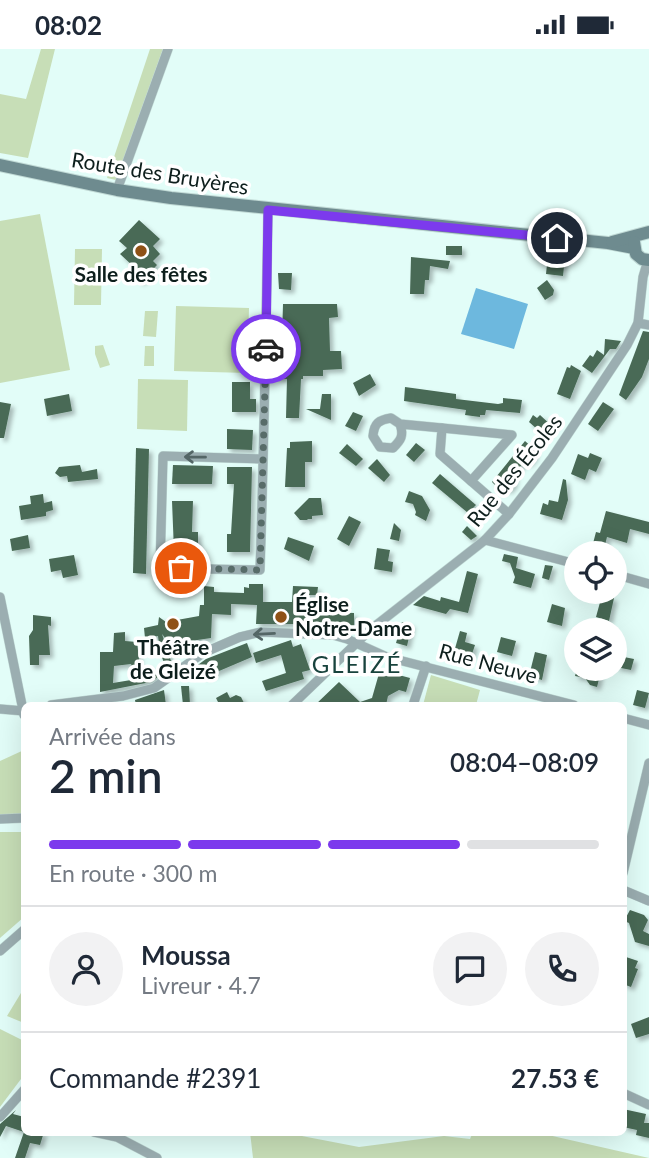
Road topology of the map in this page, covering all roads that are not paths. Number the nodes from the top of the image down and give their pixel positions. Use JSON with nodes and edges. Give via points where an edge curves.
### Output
{"nodes":[{"id":1,"x":168,"y":49,"type":"edge"},
{"id":2,"x":0,"y":165,"type":"edge"},
{"id":3,"x":117,"y":190,"type":"junction"},
{"id":4,"x":268,"y":210,"type":"junction"},
{"id":5,"x":644,"y":244,"type":"edge"},
{"id":6,"x":638,"y":323,"type":"junction"},
{"id":7,"x":649,"y":325,"type":"edge"},
{"id":8,"x":400,"y":424,"type":"dead end"},
{"id":9,"x":442,"y":428,"type":"junction"},
{"id":10,"x":263,"y":459,"type":"junction"},
{"id":11,"x":471,"y":481,"type":"junction"},
{"id":12,"x":509,"y":514,"type":"junction"},
{"id":13,"x":485,"y":540,"type":"junction"},
{"id":14,"x":564,"y":561,"type":"edge"},
{"id":15,"x":627,"y":578,"type":"edge"},
{"id":16,"x":649,"y":584,"type":"edge"},
{"id":17,"x":0,"y":597,"type":"edge"},
{"id":18,"x":355,"y":644,"type":"junction"},
{"id":19,"x":426,"y":666,"type":"junction"},
{"id":20,"x":22,"y":702,"type":"edge"},
{"id":21,"x":75,"y":702,"type":"edge"},
{"id":22,"x":295,"y":702,"type":"edge"},
{"id":23,"x":415,"y":702,"type":"edge"},
{"id":24,"x":563,"y":702,"type":"edge"},
{"id":25,"x":0,"y":709,"type":"edge"},
{"id":26,"x":21,"y":712,"type":"edge"},
{"id":27,"x":627,"y":719,"type":"edge"},
{"id":28,"x":649,"y":725,"type":"edge"},
{"id":29,"x":649,"y":762,"type":"edge"},
{"id":30,"x":21,"y":818,"type":"edge"},
{"id":31,"x":0,"y":819,"type":"edge"},
{"id":32,"x":627,"y":856,"type":"edge"},
{"id":33,"x":627,"y":892,"type":"edge"},
{"id":34,"x":649,"y":901,"type":"edge"},
{"id":35,"x":21,"y":933,"type":"edge"},
{"id":36,"x":0,"y":951,"type":"edge"},
{"id":37,"x":21,"y":1094,"type":"edge"},
{"id":38,"x":627,"y":1095,"type":"edge"},
{"id":39,"x":14,"y":1102,"type":"junction"},
{"id":40,"x":21,"y":1105,"type":"edge"},
{"id":41,"x":649,"y":1105,"type":"edge"},
{"id":42,"x":0,"y":1117,"type":"edge"},
{"id":43,"x":112,"y":1136,"type":"edge"},
{"id":44,"x":157,"y":1158,"type":"edge"}],
"edges":[{"from":1,"to":3,"type":"street"},
{"from":2,"to":3,"type":"main road","name":"Route des Bruyères"},
{"from":3,"to":4,"type":"main road","name":"Route des Bruyères"},
{"from":4,"to":5,"type":"main road","name":"Route des Bruyères"},
{"from":4,"to":10,"type":"street"},
{"from":5,"to":6,"type":"street","name":"Rue des Écoles"},
{"from":6,"to":7,"type":"street"},
{"from":6,"to":12,"type":"street","name":"Rue des Écoles","via":[[593,400]]},
{"from":8,"to":9,"type":"street"},
{"from":9,"to":11,"type":"street","via":[[440,454]]},
{"from":9,"to":11,"type":"street","via":[[512,435]]},
{"from":10,"to":10,"type":"street","one_way":true,"via":[[163,456],[160,568],[260,570]]},
{"from":11,"to":12,"type":"street"},
{"from":12,"to":13,"type":"street","name":"Rue des Écoles"},
{"from":13,"to":14,"type":"street"},
{"from":13,"to":18,"type":"street","name":"Rue des Écoles"},
{"from":15,"to":16,"type":"street"},
{"from":17,"to":20,"type":"street"},
{"from":18,"to":19,"type":"street","name":"Rue Neuve"},
{"from":18,"to":21,"type":"street","name":"Rue Neuve","one_way":true,"via":[[333,635],[261,632],[203,653],[154,688]]},
{"from":18,"to":22,"type":"street","name":"Rue des Écoles"},
{"from":19,"to":23,"type":"street"},
{"from":19,"to":24,"type":"street","name":"Rue Neuve"},
{"from":25,"to":26,"type":"street"},
{"from":27,"to":28,"type":"street"},
{"from":29,"to":32,"type":"street"},
{"from":30,"to":31,"type":"street"},
{"from":33,"to":34,"type":"street"},
{"from":35,"to":36,"type":"street"},
{"from":37,"to":39,"type":"street"},
{"from":38,"to":41,"type":"street"},
{"from":39,"to":40,"type":"street"},
{"from":39,"to":42,"type":"street"},
{"from":43,"to":44,"type":"street"}]}
